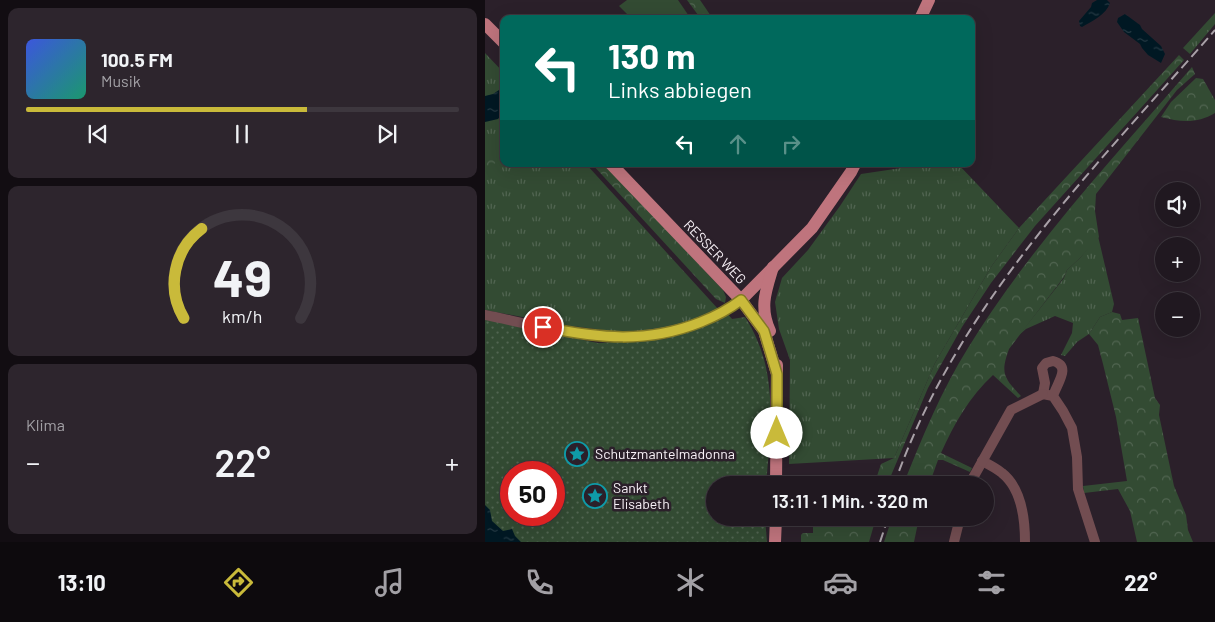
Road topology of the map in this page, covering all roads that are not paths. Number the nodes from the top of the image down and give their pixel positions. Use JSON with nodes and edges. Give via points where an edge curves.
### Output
{"nodes":[{"id":1,"x":929,"y":0,"type":"edge"},
{"id":2,"x":922,"y":15,"type":"edge"},
{"id":3,"x":485,"y":24,"type":"edge"},
{"id":4,"x":500,"y":39,"type":"edge"},
{"id":5,"x":614,"y":167,"type":"edge"},
{"id":6,"x":854,"y":167,"type":"edge"},
{"id":7,"x":773,"y":267,"type":"junction"},
{"id":8,"x":741,"y":300,"type":"junction"},
{"id":9,"x":485,"y":315,"type":"edge"},
{"id":10,"x":777,"y":374,"type":"junction"},
{"id":11,"x":982,"y":460,"type":"junction"},
{"id":12,"x":776,"y":476,"type":"edge"},
{"id":13,"x":974,"y":476,"type":"edge"},
{"id":14,"x":776,"y":526,"type":"edge"},
{"id":15,"x":958,"y":526,"type":"edge"},
{"id":16,"x":775,"y":542,"type":"edge"},
{"id":17,"x":954,"y":542,"type":"edge"},
{"id":18,"x":1025,"y":542,"type":"edge"},
{"id":19,"x":1095,"y":542,"type":"edge"}],
"edges":[{"from":1,"to":2,"type":"main road"},
{"from":3,"to":4,"type":"main road"},
{"from":5,"to":8,"type":"main road","name":"RESSER WEG"},
{"from":6,"to":7,"type":"main road","via":[[812,228]]},
{"from":7,"to":8,"type":"main road"},
{"from":7,"to":10,"type":"main road","name":"RESSER WEG","via":[[763,305],[778,355]]},
{"from":8,"to":9,"type":"street","via":[[727,311],[690,326],[641,337],[581,334]]},
{"from":8,"to":10,"type":"main road","name":"RESSER WEG","via":[[764,331]]},
{"from":10,"to":12,"type":"main road","name":"RESSER WEG"},
{"from":11,"to":13,"type":"street"},
{"from":11,"to":18,"type":"street","via":[[1002,473],[1015,487]]},
{"from":11,"to":19,"type":"street","via":[[1011,410],[1048,395],[1063,411],[1072,428],[1078,490]]},
{"from":14,"to":16,"type":"main road"},
{"from":15,"to":17,"type":"street"}]}
